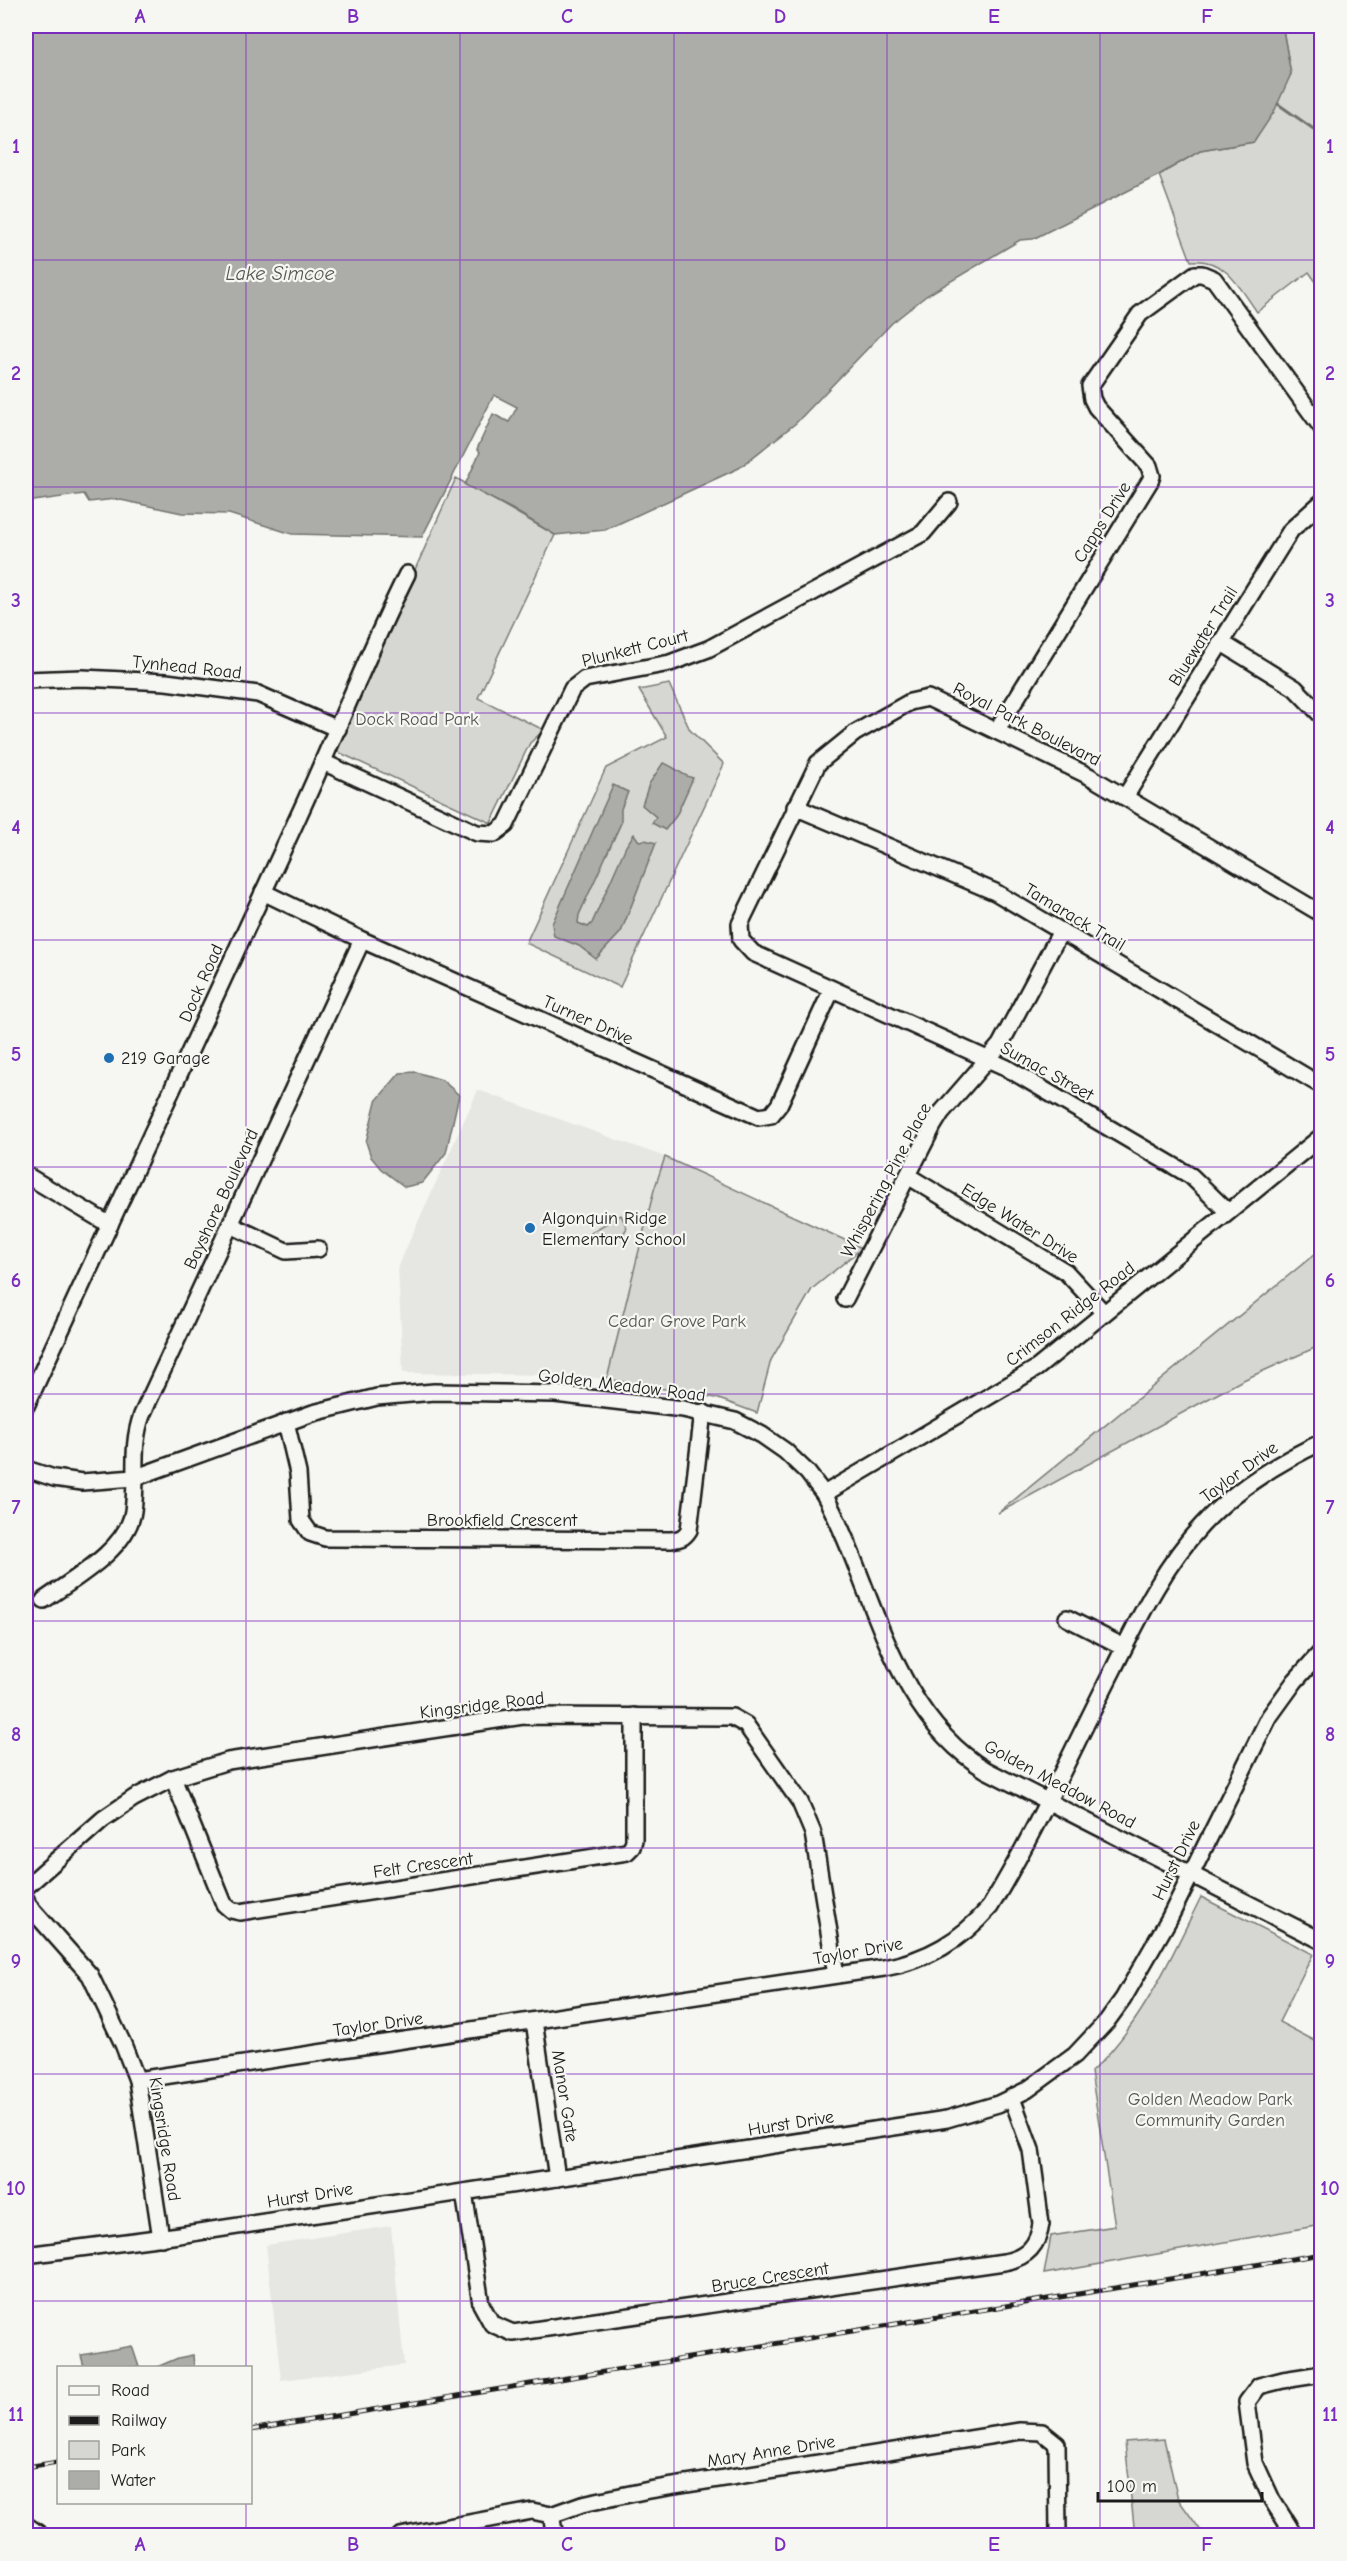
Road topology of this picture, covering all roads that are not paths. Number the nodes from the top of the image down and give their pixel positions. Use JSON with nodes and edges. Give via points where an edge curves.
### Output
{"nodes":[{"id":1,"x":1322,"y":428,"type":"edge"},
{"id":2,"x":949,"y":502,"type":"dead end"},
{"id":3,"x":1322,"y":502,"type":"edge"},
{"id":4,"x":407,"y":574,"type":"dead end"},
{"id":5,"x":1222,"y":643,"type":"junction"},
{"id":6,"x":26,"y":680,"type":"edge"},
{"id":7,"x":1322,"y":716,"type":"edge"},
{"id":8,"x":338,"y":729,"type":"junction"},
{"id":9,"x":997,"y":730,"type":"junction"},
{"id":10,"x":323,"y":762,"type":"junction"},
{"id":11,"x":1125,"y":797,"type":"junction"},
{"id":12,"x":795,"y":807,"type":"junction"},
{"id":13,"x":263,"y":892,"type":"junction"},
{"id":14,"x":1322,"y":914,"type":"edge"},
{"id":15,"x":1061,"y":931,"type":"junction"},
{"id":16,"x":362,"y":940,"type":"junction"},
{"id":17,"x":832,"y":989,"type":"junction"},
{"id":18,"x":987,"y":1059,"type":"junction"},
{"id":19,"x":1322,"y":1086,"type":"edge"},
{"id":20,"x":1322,"y":1136,"type":"edge"},
{"id":21,"x":26,"y":1174,"type":"edge"},
{"id":22,"x":908,"y":1176,"type":"junction"},
{"id":23,"x":1228,"y":1212,"type":"junction"},
{"id":24,"x":231,"y":1225,"type":"junction"},
{"id":25,"x":110,"y":1226,"type":"junction"},
{"id":26,"x":318,"y":1249,"type":"dead end"},
{"id":27,"x":845,"y":1299,"type":"dead end"},
{"id":28,"x":1104,"y":1312,"type":"junction"},
{"id":29,"x":26,"y":1406,"type":"edge"},
{"id":30,"x":703,"y":1412,"type":"junction"},
{"id":31,"x":286,"y":1422,"type":"junction"},
{"id":32,"x":1322,"y":1442,"type":"edge"},
{"id":33,"x":26,"y":1469,"type":"edge"},
{"id":34,"x":134,"y":1479,"type":"junction"},
{"id":35,"x":824,"y":1494,"type":"junction"},
{"id":36,"x":44,"y":1600,"type":"dead end"},
{"id":37,"x":1067,"y":1618,"type":"dead end"},
{"id":38,"x":1124,"y":1647,"type":"junction"},
{"id":39,"x":1322,"y":1651,"type":"edge"},
{"id":40,"x":634,"y":1716,"type":"junction"},
{"id":41,"x":173,"y":1778,"type":"junction"},
{"id":42,"x":1046,"y":1801,"type":"junction"},
{"id":43,"x":1191,"y":1875,"type":"junction"},
{"id":44,"x":26,"y":1887,"type":"edge"},
{"id":45,"x":26,"y":1899,"type":"edge"},
{"id":46,"x":1322,"y":1941,"type":"edge"},
{"id":47,"x":836,"y":1975,"type":"junction"},
{"id":48,"x":534,"y":2021,"type":"junction"},
{"id":49,"x":137,"y":2080,"type":"junction"},
{"id":50,"x":1012,"y":2098,"type":"junction"},
{"id":51,"x":557,"y":2178,"type":"junction"},
{"id":52,"x":464,"y":2192,"type":"junction"},
{"id":53,"x":161,"y":2238,"type":"junction"},
{"id":54,"x":26,"y":2255,"type":"edge"},
{"id":55,"x":1322,"y":2374,"type":"edge"},
{"id":56,"x":551,"y":2515,"type":"junction"},
{"id":57,"x":26,"y":2524,"type":"edge"},
{"id":58,"x":42,"y":2535,"type":"edge"},
{"id":59,"x":400,"y":2535,"type":"edge"},
{"id":60,"x":555,"y":2535,"type":"edge"},
{"id":61,"x":1058,"y":2535,"type":"edge"},
{"id":62,"x":1295,"y":2535,"type":"edge"}],
"edges":[{"from":1,"to":9,"type":"street","name":"Capps Drive","via":[[1214,279],[1202,274],[1190,277],[1140,314],[1090,386],[1096,407],[1145,461],[1152,476]]},
{"from":2,"to":10,"type":"street","name":"Plunkett Court","via":[[923,533],[708,649],[670,663],[579,682],[572,689],[506,825],[494,834],[477,833]]},
{"from":3,"to":5,"type":"street","name":"Bluewater Trail","via":[[1291,530]]},
{"from":4,"to":8,"type":"street","name":"Dock Road"},
{"from":5,"to":7,"type":"street","via":[[1295,688]]},
{"from":5,"to":11,"type":"street","name":"Bluewater Trail"},
{"from":6,"to":8,"type":"street","name":"Tynhead Road","via":[[166,682],[258,694]]},
{"from":8,"to":10,"type":"street","name":"Dock Road"},
{"from":9,"to":11,"type":"street","name":"Royal Park Boulevard"},
{"from":9,"to":12,"type":"street","name":"Royal Park Boulevard","via":[[937,700],[920,698],[839,744],[818,763]]},
{"from":10,"to":13,"type":"street","name":"Dock Road"},
{"from":11,"to":14,"type":"street","name":"Royal Park Boulevard"},
{"from":12,"to":15,"type":"street","name":"Tamarack Trail","via":[[983,886]]},
{"from":12,"to":17,"type":"street","name":"Royal Park Boulevard","via":[[739,932],[746,948],[753,953]]},
{"from":13,"to":16,"type":"street","name":"Turner Drive"},
{"from":13,"to":25,"type":"street","name":"Dock Road"},
{"from":15,"to":18,"type":"street","name":"Whispering Pine Place","via":[[1000,1045]]},
{"from":15,"to":19,"type":"street","name":"Tamarack Trail"},
{"from":16,"to":17,"type":"street","name":"Turner Drive","via":[[759,1117],[775,1111]]},
{"from":16,"to":24,"type":"street","name":"Bayshore Boulevard"},
{"from":17,"to":18,"type":"street","name":"Sumac Street"},
{"from":18,"to":22,"type":"street","name":"Whispering Pine Place","via":[[941,1113]]},
{"from":18,"to":23,"type":"street","name":"Sumac Street","via":[[1191,1176]]},
{"from":20,"to":23,"type":"street","name":"Crimson Ridge Road"},
{"from":21,"to":25,"type":"street"},
{"from":22,"to":27,"type":"street","name":"Whispering Pine Place"},
{"from":22,"to":28,"type":"street","name":"Edge Water Drive","via":[[1066,1272]]},
{"from":23,"to":28,"type":"street","name":"Crimson Ridge Road"},
{"from":24,"to":26,"type":"street","via":[[286,1251]]},
{"from":24,"to":34,"type":"street","name":"Bayshore Boulevard","via":[[142,1415],[135,1438]]},
{"from":25,"to":29,"type":"street","name":"Dock Road"},
{"from":28,"to":35,"type":"street","name":"Crimson Ridge Road","via":[[1019,1380]]},
{"from":30,"to":31,"type":"street","name":"Golden Meadow Road","via":[[555,1394],[420,1393],[377,1397]]},
{"from":30,"to":31,"type":"street","name":"Brookfield Crescent","via":[[688,1530],[680,1539],[671,1540],[316,1536],[301,1520],[298,1473]]},
{"from":30,"to":35,"type":"street","name":"Golden Meadow Road","via":[[749,1427],[774,1443],[800,1464]]},
{"from":31,"to":34,"type":"street","name":"Golden Meadow Road"},
{"from":32,"to":38,"type":"street","name":"Taylor Drive","via":[[1272,1468],[1203,1524],[1162,1576]]},
{"from":33,"to":34,"type":"street","name":"Golden Meadow Road","via":[[82,1482]]},
{"from":34,"to":36,"type":"street","name":"Bayshore Boulevard","via":[[134,1510],[125,1533],[99,1560]]},
{"from":35,"to":42,"type":"street","name":"Golden Meadow Road","via":[[903,1676],[928,1717],[977,1765]]},
{"from":37,"to":38,"type":"street"},
{"from":38,"to":42,"type":"street","name":"Taylor Drive"},
{"from":39,"to":43,"type":"street","name":"Hurst Drive","via":[[1269,1717]]},
{"from":40,"to":41,"type":"street","name":"Kingsridge Road","via":[[523,1716],[228,1761]]},
{"from":40,"to":41,"type":"street","name":"Felt Crescent","via":[[634,1840],[627,1852],[240,1912],[224,1904]]},
{"from":40,"to":47,"type":"street","name":"Kingsridge Road","via":[[732,1717],[746,1725],[800,1802],[813,1833]]},
{"from":41,"to":44,"type":"street","name":"Kingsridge Road","via":[[117,1809]]},
{"from":42,"to":43,"type":"street","name":"Golden Meadow Road"},
{"from":42,"to":47,"type":"street","name":"Taylor Drive","via":[[994,1900],[965,1933],[916,1960]]},
{"from":43,"to":46,"type":"street","name":"Golden Meadow Road"},
{"from":43,"to":50,"type":"street","name":"Hurst Drive","via":[[1107,2021],[1074,2055]]},
{"from":45,"to":49,"type":"street","name":"Kingsridge Road","via":[[90,1975]]},
{"from":47,"to":48,"type":"street","name":"Taylor Drive"},
{"from":48,"to":49,"type":"street","name":"Taylor Drive"},
{"from":48,"to":51,"type":"street","name":"Manor Gate"},
{"from":49,"to":53,"type":"street","name":"Kingsridge Road"},
{"from":50,"to":51,"type":"street","name":"Hurst Drive","via":[[946,2119]]},
{"from":50,"to":52,"type":"street","name":"Bruce Crescent","via":[[1031,2150],[1041,2224],[1040,2235],[1030,2251],[1004,2262],[513,2333],[492,2324],[481,2304]]},
{"from":51,"to":52,"type":"street","name":"Hurst Drive"},
{"from":52,"to":53,"type":"street","name":"Hurst Drive"},
{"from":53,"to":54,"type":"street","name":"Hurst Drive"},
{"from":55,"to":62,"type":"street","via":[[1259,2386],[1246,2402],[1255,2463],[1272,2500]]},
{"from":56,"to":59,"type":"street","name":"Mary Anne Drive","via":[[532,2511]]},
{"from":56,"to":60,"type":"street"},
{"from":56,"to":61,"type":"street","name":"Mary Anne Drive","via":[[649,2490],[1020,2431],[1042,2432],[1057,2444]]},
{"from":57,"to":58,"type":"street"}]}
